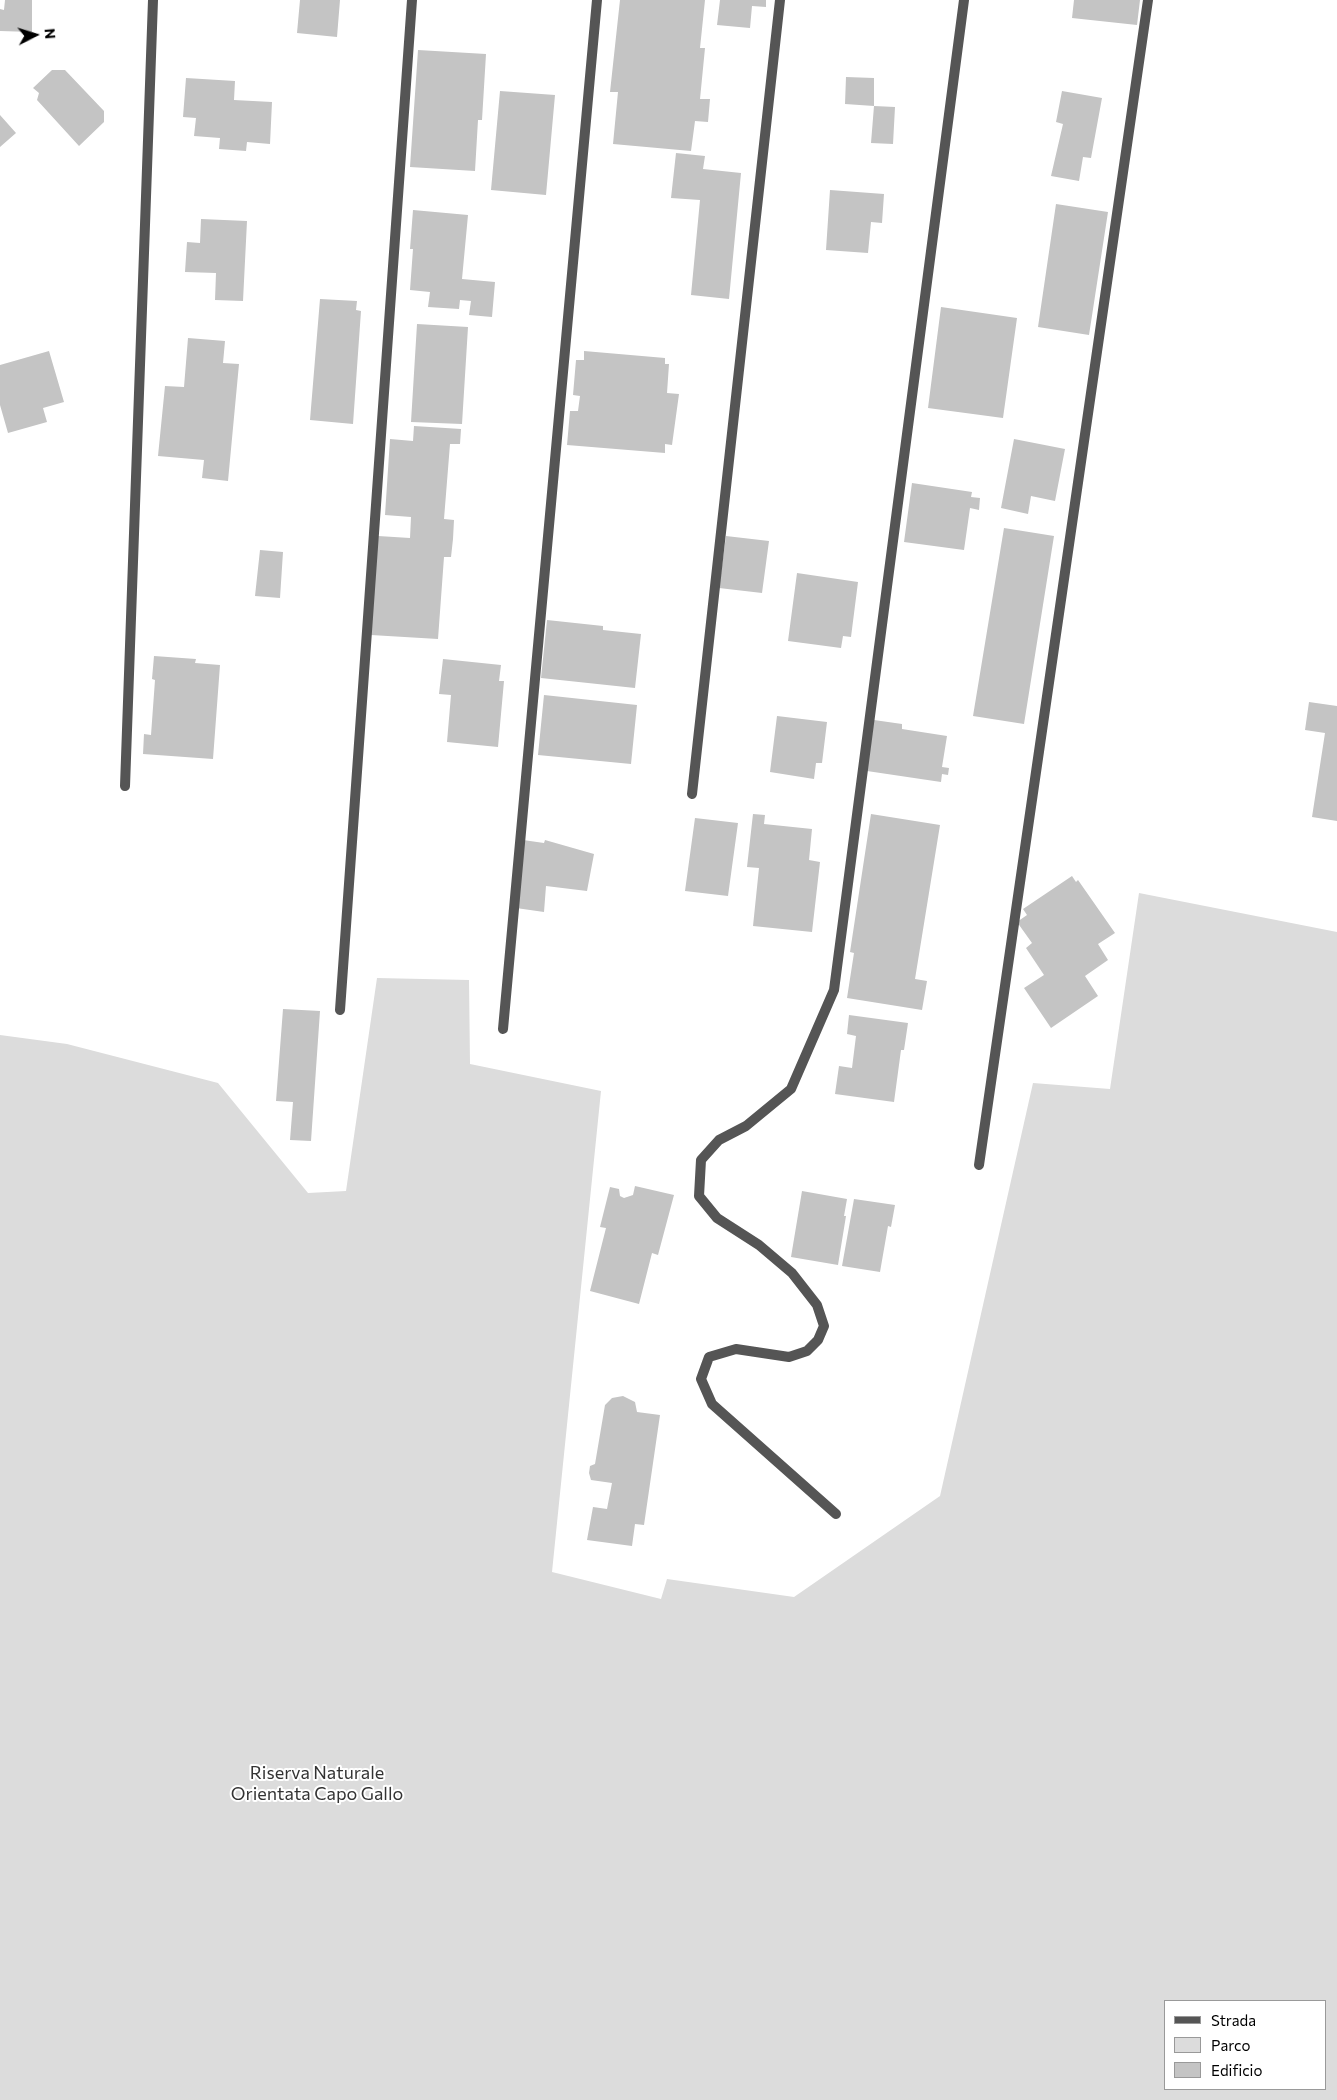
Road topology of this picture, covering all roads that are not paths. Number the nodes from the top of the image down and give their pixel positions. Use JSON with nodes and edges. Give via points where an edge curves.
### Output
{"nodes":[{"id":1,"x":153,"y":0,"type":"edge"},
{"id":2,"x":412,"y":0,"type":"edge"},
{"id":3,"x":597,"y":0,"type":"edge"},
{"id":4,"x":780,"y":0,"type":"edge"},
{"id":5,"x":964,"y":0,"type":"edge"},
{"id":6,"x":1148,"y":0,"type":"edge"},
{"id":7,"x":125,"y":786,"type":"dead end"},
{"id":8,"x":692,"y":794,"type":"dead end"},
{"id":9,"x":340,"y":1010,"type":"dead end"},
{"id":10,"x":503,"y":1029,"type":"dead end"},
{"id":11,"x":979,"y":1165,"type":"dead end"},
{"id":12,"x":836,"y":1514,"type":"dead end"}],
"edges":[{"from":1,"to":7,"type":"street"},
{"from":2,"to":9,"type":"street"},
{"from":3,"to":10,"type":"street"},
{"from":4,"to":8,"type":"street"},
{"from":5,"to":12,"type":"street","via":[[834,990],[791,1089],[746,1126],[719,1140],[701,1160],[700,1196],[717,1218],[759,1245],[792,1273],[817,1305],[824,1326],[818,1340],[807,1351],[789,1357],[736,1348],[709,1358],[701,1379],[712,1404]]},
{"from":6,"to":11,"type":"street"}]}
